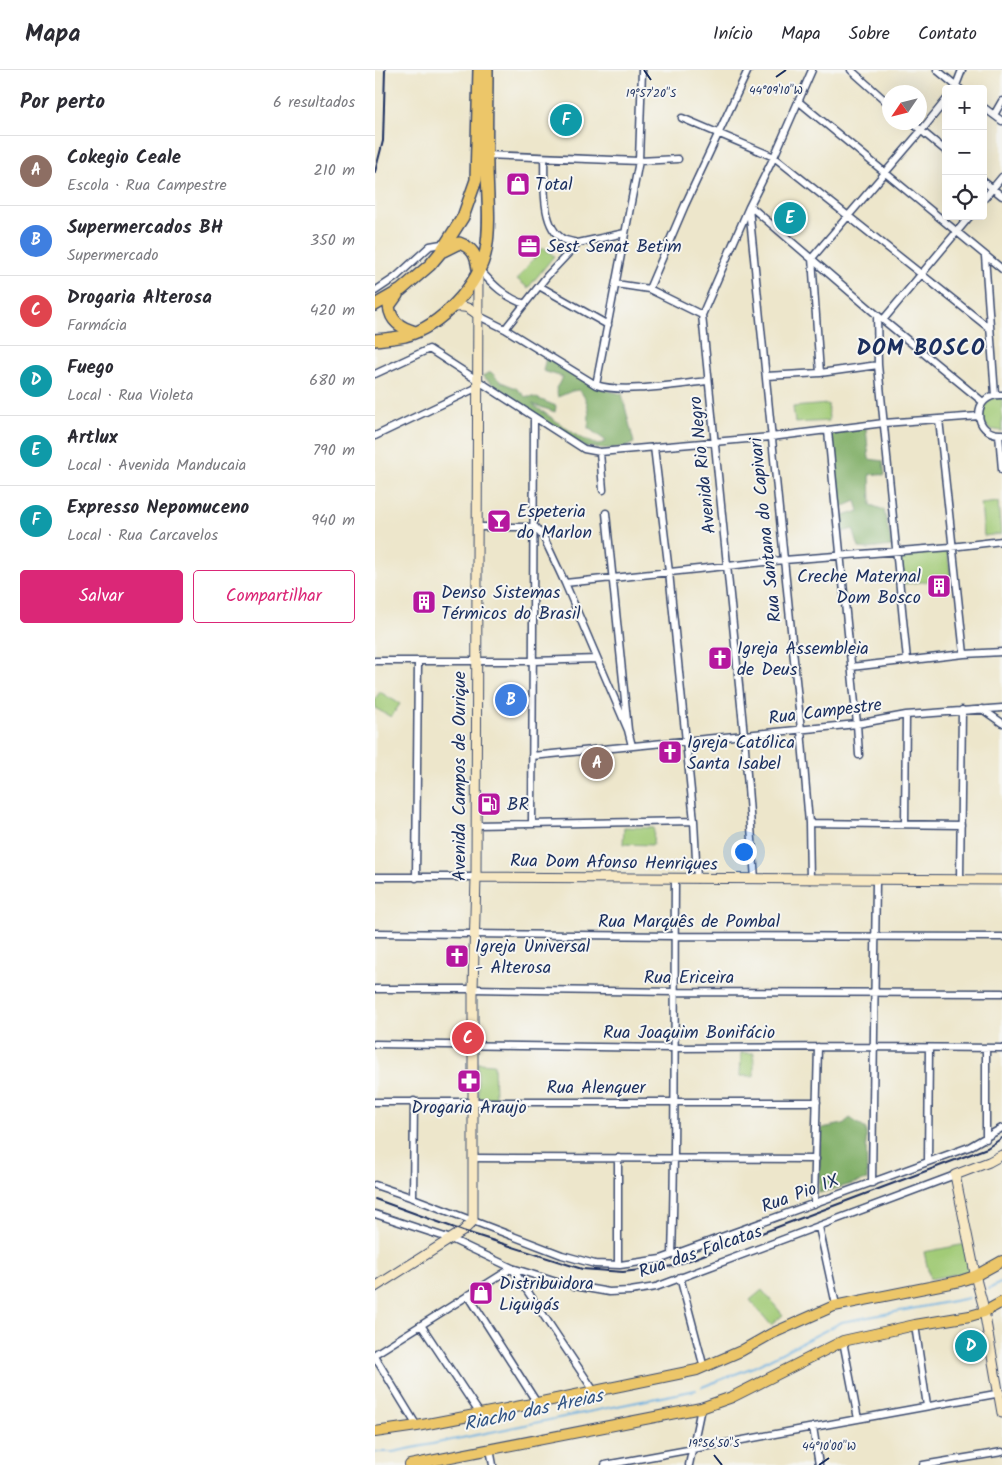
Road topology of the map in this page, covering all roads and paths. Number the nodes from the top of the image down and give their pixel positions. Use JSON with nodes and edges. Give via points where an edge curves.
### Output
{"nodes":[{"id":1,"x":479,"y":70,"type":"edge"},
{"id":2,"x":487,"y":70,"type":"edge"},
{"id":3,"x":642,"y":70,"type":"edge"},
{"id":4,"x":812,"y":70,"type":"edge"},
{"id":5,"x":851,"y":70,"type":"edge"},
{"id":6,"x":937,"y":70,"type":"edge"},
{"id":7,"x":962,"y":70,"type":"edge"},
{"id":8,"x":745,"y":71,"type":"edge"},
{"id":9,"x":954,"y":85,"type":"edge"},
{"id":10,"x":958,"y":85,"type":"edge"},
{"id":11,"x":882,"y":98,"type":"edge"},
{"id":12,"x":798,"y":101,"type":"junction"},
{"id":13,"x":1002,"y":101,"type":"edge"},
{"id":14,"x":942,"y":105,"type":"edge"},
{"id":15,"x":987,"y":110,"type":"edge"},
{"id":16,"x":994,"y":115,"type":"junction"},
{"id":17,"x":681,"y":118,"type":"dead end"},
{"id":18,"x":1002,"y":121,"type":"edge"},
{"id":19,"x":921,"y":131,"type":"junction"},
{"id":20,"x":719,"y":134,"type":"junction"},
{"id":21,"x":942,"y":148,"type":"edge"},
{"id":22,"x":487,"y":155,"type":"junction"},
{"id":23,"x":773,"y":157,"type":"junction"},
{"id":24,"x":544,"y":158,"type":"junction"},
{"id":25,"x":678,"y":159,"type":"dead end"},
{"id":26,"x":639,"y":161,"type":"junction"},
{"id":27,"x":885,"y":174,"type":"junction"},
{"id":28,"x":1002,"y":177,"type":"edge"},
{"id":29,"x":987,"y":184,"type":"edge"},
{"id":30,"x":993,"y":188,"type":"junction"},
{"id":31,"x":987,"y":195,"type":"edge"},
{"id":32,"x":1002,"y":196,"type":"edge"},
{"id":33,"x":749,"y":206,"type":"junction"},
{"id":34,"x":849,"y":216,"type":"junction"},
{"id":35,"x":967,"y":220,"type":"edge"},
{"id":36,"x":957,"y":232,"type":"junction"},
{"id":37,"x":625,"y":234,"type":"junction"},
{"id":38,"x":447,"y":243,"type":"junction"},
{"id":39,"x":578,"y":243,"type":"junction"},
{"id":40,"x":440,"y":253,"type":"junction"},
{"id":41,"x":985,"y":256,"type":"junction"},
{"id":42,"x":813,"y":258,"type":"junction"},
{"id":43,"x":479,"y":269,"type":"junction"},
{"id":44,"x":1002,"y":269,"type":"edge"},
{"id":45,"x":921,"y":275,"type":"junction"},
{"id":46,"x":616,"y":284,"type":"junction"},
{"id":47,"x":539,"y":286,"type":"junction"},
{"id":48,"x":649,"y":289,"type":"junction"},
{"id":49,"x":401,"y":290,"type":"junction"},
{"id":50,"x":375,"y":291,"type":"edge"},
{"id":51,"x":525,"y":304,"type":"junction"},
{"id":52,"x":375,"y":305,"type":"edge"},
{"id":53,"x":450,"y":308,"type":"junction"},
{"id":54,"x":702,"y":315,"type":"junction"},
{"id":55,"x":877,"y":315,"type":"junction"},
{"id":56,"x":479,"y":316,"type":"junction"},
{"id":57,"x":883,"y":320,"type":"junction"},
{"id":58,"x":607,"y":325,"type":"junction"},
{"id":59,"x":989,"y":328,"type":"junction"},
{"id":60,"x":505,"y":329,"type":"junction"},
{"id":61,"x":415,"y":332,"type":"junction"},
{"id":62,"x":375,"y":340,"type":"edge"},
{"id":63,"x":878,"y":365,"type":"junction"},
{"id":64,"x":820,"y":373,"type":"junction"},
{"id":65,"x":375,"y":374,"type":"edge"},
{"id":66,"x":766,"y":376,"type":"junction"},
{"id":67,"x":708,"y":381,"type":"junction"},
{"id":68,"x":478,"y":383,"type":"junction"},
{"id":69,"x":596,"y":384,"type":"junction"},
{"id":70,"x":999,"y":395,"type":"edge"},
{"id":71,"x":983,"y":402,"type":"junction"},
{"id":72,"x":979,"y":416,"type":"junction"},
{"id":73,"x":534,"y":418,"type":"junction"},
{"id":74,"x":939,"y":419,"type":"junction"},
{"id":75,"x":884,"y":423,"type":"junction"},
{"id":76,"x":827,"y":431,"type":"junction"},
{"id":77,"x":1001,"y":434,"type":"edge"},
{"id":78,"x":375,"y":436,"type":"edge"},
{"id":79,"x":771,"y":437,"type":"junction"},
{"id":80,"x":714,"y":442,"type":"junction"},
{"id":81,"x":654,"y":447,"type":"junction"},
{"id":82,"x":599,"y":452,"type":"junction"},
{"id":83,"x":1002,"y":470,"type":"edge"},
{"id":84,"x":603,"y":490,"type":"dead end"},
{"id":85,"x":606,"y":513,"type":"dead end"},
{"id":86,"x":477,"y":527,"type":"junction"},
{"id":87,"x":535,"y":528,"type":"junction"},
{"id":88,"x":1002,"y":541,"type":"edge"},
{"id":89,"x":951,"y":547,"type":"junction"},
{"id":90,"x":896,"y":553,"type":"junction"},
{"id":91,"x":840,"y":556,"type":"junction"},
{"id":92,"x":784,"y":560,"type":"junction"},
{"id":93,"x":727,"y":566,"type":"junction"},
{"id":94,"x":669,"y":572,"type":"junction"},
{"id":95,"x":613,"y":578,"type":"junction"},
{"id":96,"x":565,"y":583,"type":"junction"},
{"id":97,"x":1002,"y":652,"type":"edge"},
{"id":98,"x":964,"y":654,"type":"junction"},
{"id":99,"x":597,"y":659,"type":"junction"},
{"id":100,"x":907,"y":660,"type":"junction"},
{"id":101,"x":375,"y":661,"type":"edge"},
{"id":102,"x":418,"y":661,"type":"junction"},
{"id":103,"x":477,"y":661,"type":"junction"},
{"id":104,"x":533,"y":661,"type":"junction"},
{"id":105,"x":851,"y":666,"type":"junction"},
{"id":106,"x":1002,"y":708,"type":"edge"},
{"id":107,"x":982,"y":709,"type":"junction"},
{"id":108,"x":963,"y":710,"type":"junction"},
{"id":109,"x":906,"y":715,"type":"junction"},
{"id":110,"x":1002,"y":723,"type":"edge"},
{"id":111,"x":857,"y":724,"type":"junction"},
{"id":112,"x":628,"y":730,"type":"junction"},
{"id":113,"x":801,"y":730,"type":"junction"},
{"id":114,"x":744,"y":735,"type":"junction"},
{"id":115,"x":685,"y":740,"type":"junction"},
{"id":116,"x":632,"y":746,"type":"junction"},
{"id":117,"x":532,"y":756,"type":"junction"},
{"id":118,"x":859,"y":756,"type":"dead end"},
{"id":119,"x":694,"y":821,"type":"junction"},
{"id":120,"x":809,"y":823,"type":"junction"},
{"id":121,"x":532,"y":824,"type":"junction"},
{"id":122,"x":905,"y":824,"type":"junction"},
{"id":123,"x":477,"y":825,"type":"junction"},
{"id":124,"x":961,"y":825,"type":"junction"},
{"id":125,"x":375,"y":877,"type":"edge"},
{"id":126,"x":476,"y":877,"type":"junction"},
{"id":127,"x":416,"y":878,"type":"junction"},
{"id":128,"x":675,"y":879,"type":"junction"},
{"id":129,"x":697,"y":879,"type":"junction"},
{"id":130,"x":755,"y":879,"type":"junction"},
{"id":131,"x":960,"y":879,"type":"junction"},
{"id":132,"x":810,"y":880,"type":"junction"},
{"id":133,"x":1002,"y":880,"type":"edge"},
{"id":134,"x":876,"y":881,"type":"junction"},
{"id":135,"x":375,"y":933,"type":"edge"},
{"id":136,"x":474,"y":933,"type":"junction"},
{"id":137,"x":674,"y":936,"type":"junction"},
{"id":138,"x":875,"y":937,"type":"junction"},
{"id":139,"x":1002,"y":937,"type":"edge"},
{"id":140,"x":375,"y":989,"type":"edge"},
{"id":141,"x":473,"y":989,"type":"junction"},
{"id":142,"x":674,"y":992,"type":"junction"},
{"id":143,"x":875,"y":992,"type":"junction"},
{"id":144,"x":1002,"y":992,"type":"edge"},
{"id":145,"x":375,"y":1044,"type":"edge"},
{"id":146,"x":473,"y":1045,"type":"junction"},
{"id":147,"x":818,"y":1047,"type":"junction"},
{"id":148,"x":873,"y":1047,"type":"junction"},
{"id":149,"x":673,"y":1048,"type":"junction"},
{"id":150,"x":929,"y":1048,"type":"junction"},
{"id":151,"x":986,"y":1048,"type":"junction"},
{"id":152,"x":1002,"y":1048,"type":"edge"},
{"id":153,"x":473,"y":1101,"type":"junction"},
{"id":154,"x":375,"y":1102,"type":"edge"},
{"id":155,"x":414,"y":1102,"type":"junction"},
{"id":156,"x":673,"y":1102,"type":"junction"},
{"id":157,"x":817,"y":1102,"type":"junction"},
{"id":158,"x":1002,"y":1128,"type":"edge"},
{"id":159,"x":985,"y":1139,"type":"junction"},
{"id":160,"x":1002,"y":1155,"type":"edge"},
{"id":161,"x":473,"y":1158,"type":"junction"},
{"id":162,"x":618,"y":1158,"type":"junction"},
{"id":163,"x":675,"y":1159,"type":"junction"},
{"id":164,"x":816,"y":1159,"type":"junction"},
{"id":165,"x":927,"y":1161,"type":"junction"},
{"id":166,"x":955,"y":1175,"type":"junction"},
{"id":167,"x":872,"y":1183,"type":"junction"},
{"id":168,"x":375,"y":1185,"type":"edge"},
{"id":169,"x":413,"y":1198,"type":"junction"},
{"id":170,"x":814,"y":1204,"type":"junction"},
{"id":171,"x":376,"y":1215,"type":"edge"},
{"id":172,"x":473,"y":1221,"type":"junction"},
{"id":173,"x":819,"y":1227,"type":"junction"},
{"id":174,"x":451,"y":1239,"type":"junction"},
{"id":175,"x":671,"y":1255,"type":"junction"},
{"id":176,"x":1002,"y":1261,"type":"edge"},
{"id":177,"x":618,"y":1265,"type":"junction"},
{"id":178,"x":512,"y":1268,"type":"junction"},
{"id":179,"x":975,"y":1276,"type":"junction"},
{"id":180,"x":680,"y":1278,"type":"junction"},
{"id":181,"x":375,"y":1287,"type":"edge"},
{"id":182,"x":468,"y":1295,"type":"junction"},
{"id":183,"x":1002,"y":1302,"type":"edge"},
{"id":184,"x":836,"y":1305,"type":"junction"},
{"id":185,"x":984,"y":1312,"type":"junction"},
{"id":186,"x":421,"y":1325,"type":"junction"},
{"id":187,"x":915,"y":1325,"type":"junction"},
{"id":188,"x":843,"y":1341,"type":"junction"},
{"id":189,"x":375,"y":1355,"type":"edge"},
{"id":190,"x":704,"y":1368,"type":"junction"},
{"id":191,"x":594,"y":1391,"type":"junction"},
{"id":192,"x":1000,"y":1393,"type":"edge"},
{"id":193,"x":537,"y":1403,"type":"junction"},
{"id":194,"x":927,"y":1406,"type":"junction"},
{"id":195,"x":701,"y":1408,"type":"junction"},
{"id":196,"x":1002,"y":1413,"type":"edge"},
{"id":197,"x":479,"y":1414,"type":"junction"},
{"id":198,"x":858,"y":1418,"type":"junction"},
{"id":199,"x":417,"y":1426,"type":"junction"},
{"id":200,"x":813,"y":1426,"type":"junction"},
{"id":201,"x":375,"y":1432,"type":"edge"},
{"id":202,"x":694,"y":1448,"type":"junction"},
{"id":203,"x":490,"y":1449,"type":"junction"},
{"id":204,"x":1002,"y":1452,"type":"edge"},
{"id":205,"x":410,"y":1465,"type":"edge"},
{"id":206,"x":493,"y":1465,"type":"edge"},
{"id":207,"x":605,"y":1465,"type":"edge"},
{"id":208,"x":689,"y":1465,"type":"edge"},
{"id":209,"x":819,"y":1465,"type":"edge"},
{"id":210,"x":923,"y":1465,"type":"edge"}],
"edges":[{"from":1,"to":38,"type":"highway","via":[[476,180],[463,216]]},
{"from":2,"to":22,"type":"highway","name":"Avenida Campos de Ourique"},
{"from":3,"to":26,"type":"street"},
{"from":4,"to":12,"type":"street","name":"Avenida Rio Negro"},
{"from":5,"to":11,"type":"street"},
{"from":6,"to":9,"type":"street"},
{"from":7,"to":10,"type":"street"},
{"from":8,"to":20,"type":"street"},
{"from":12,"to":23,"type":"street","name":"Avenida Rio Negro"},
{"from":12,"to":27,"type":"street"},
{"from":13,"to":16,"type":"street"},
{"from":14,"to":19,"type":"street"},
{"from":15,"to":16,"type":"street"},
{"from":16,"to":18,"type":"street"},
{"from":17,"to":20,"type":"street"},
{"from":19,"to":21,"type":"street"},
{"from":19,"to":27,"type":"street"},
{"from":20,"to":23,"type":"street"},
{"from":20,"to":48,"type":"street"},
{"from":22,"to":24,"type":"street"},
{"from":22,"to":43,"type":"highway","name":"Avenida Campos de Ourique","via":[[488,223]]},
{"from":23,"to":33,"type":"street","name":"Avenida Rio Negro"},
{"from":23,"to":34,"type":"street"},
{"from":24,"to":26,"type":"street"},
{"from":24,"to":39,"type":"street","via":[[546,208],[551,226],[563,239]]},
{"from":25,"to":26,"type":"street"},
{"from":26,"to":37,"type":"street"},
{"from":27,"to":34,"type":"street"},
{"from":27,"to":36,"type":"street"},
{"from":28,"to":30,"type":"street"},
{"from":29,"to":30,"type":"street"},
{"from":30,"to":31,"type":"street"},
{"from":30,"to":32,"type":"street"},
{"from":33,"to":42,"type":"street"},
{"from":33,"to":54,"type":"street","name":"Avenida Rio Negro"},
{"from":33,"to":66,"type":"street","name":"Rua Santana do Capivari"},
{"from":34,"to":42,"type":"street"},
{"from":34,"to":45,"type":"street"},
{"from":35,"to":36,"type":"street"},
{"from":36,"to":41,"type":"street"},
{"from":36,"to":45,"type":"street"},
{"from":37,"to":39,"type":"street"},
{"from":37,"to":46,"type":"street"},
{"from":38,"to":40,"type":"highway"},
{"from":38,"to":50,"type":"street","via":[[430,246]]},
{"from":39,"to":47,"type":"street"},
{"from":40,"to":43,"type":"highway","via":[[459,243],[467,246],[474,254]]},
{"from":40,"to":49,"type":"highway"},
{"from":41,"to":44,"type":"street"},
{"from":41,"to":59,"type":"street"},
{"from":42,"to":55,"type":"street"},
{"from":42,"to":64,"type":"street"},
{"from":43,"to":51,"type":"street","via":[[512,300]]},
{"from":43,"to":53,"type":"highway"},
{"from":43,"to":56,"type":"main road","name":"Avenida Campos de Ourique"},
{"from":45,"to":57,"type":"street"},
{"from":45,"to":59,"type":"street"},
{"from":46,"to":48,"type":"street"},
{"from":46,"to":58,"type":"street"},
{"from":47,"to":51,"type":"street"},
{"from":47,"to":58,"type":"street"},
{"from":48,"to":54,"type":"street"},
{"from":49,"to":52,"type":"highway"},
{"from":49,"to":61,"type":"highway","via":[[389,306],[390,314],[394,322]]},
{"from":51,"to":60,"type":"street"},
{"from":53,"to":56,"type":"main road","via":[[470,308]]},
{"from":53,"to":61,"type":"highway"},
{"from":54,"to":67,"type":"street","name":"Avenida Rio Negro"},
{"from":55,"to":57,"type":"street"},
{"from":55,"to":63,"type":"street"},
{"from":56,"to":60,"type":"street"},
{"from":56,"to":68,"type":"main road","name":"Avenida Campos de Ourique"},
{"from":57,"to":71,"type":"street"},
{"from":58,"to":69,"type":"street"},
{"from":59,"to":70,"type":"street"},
{"from":60,"to":69,"type":"street"},
{"from":61,"to":62,"type":"highway"},
{"from":63,"to":64,"type":"street"},
{"from":63,"to":75,"type":"street"},
{"from":64,"to":66,"type":"street"},
{"from":65,"to":68,"type":"street","via":[[429,349]]},
{"from":66,"to":79,"type":"street","name":"Rua Santana do Capivari"},
{"from":67,"to":69,"type":"street","via":[[626,389],[604,388]]},
{"from":67,"to":80,"type":"street","name":"Avenida Rio Negro"},
{"from":68,"to":73,"type":"street"},
{"from":68,"to":78,"type":"street"},
{"from":68,"to":86,"type":"main road","name":"Avenida Campos de Ourique"},
{"from":70,"to":71,"type":"street"},
{"from":71,"to":72,"type":"street"},
{"from":72,"to":74,"type":"street"},
{"from":72,"to":77,"type":"street","via":[[985,429]]},
{"from":73,"to":82,"type":"street","via":[[585,449]]},
{"from":73,"to":87,"type":"street"},
{"from":74,"to":75,"type":"street"},
{"from":74,"to":89,"type":"street"},
{"from":75,"to":76,"type":"street"},
{"from":75,"to":90,"type":"street"},
{"from":76,"to":79,"type":"street"},
{"from":76,"to":91,"type":"street"},
{"from":77,"to":83,"type":"street"},
{"from":79,"to":80,"type":"street"},
{"from":79,"to":92,"type":"street","name":"Rua Santana do Capivari"},
{"from":80,"to":81,"type":"street"},
{"from":80,"to":93,"type":"street","name":"Avenida Rio Negro"},
{"from":81,"to":82,"type":"street"},
{"from":81,"to":94,"type":"street"},
{"from":82,"to":84,"type":"street"},
{"from":85,"to":95,"type":"street"},
{"from":86,"to":87,"type":"street"},
{"from":86,"to":103,"type":"main road","name":"Avenida Campos de Ourique"},
{"from":87,"to":96,"type":"street"},
{"from":87,"to":104,"type":"street"},
{"from":88,"to":89,"type":"street"},
{"from":89,"to":90,"type":"street"},
{"from":89,"to":98,"type":"street"},
{"from":90,"to":91,"type":"street"},
{"from":90,"to":100,"type":"street"},
{"from":91,"to":92,"type":"street"},
{"from":91,"to":105,"type":"street"},
{"from":92,"to":93,"type":"street"},
{"from":92,"to":113,"type":"street","name":"Rua Santana do Capivari"},
{"from":93,"to":94,"type":"street"},
{"from":93,"to":114,"type":"street","name":"Avenida Rio Negro"},
{"from":94,"to":95,"type":"street"},
{"from":94,"to":115,"type":"street"},
{"from":95,"to":96,"type":"street"},
{"from":95,"to":112,"type":"street"},
{"from":96,"to":99,"type":"street"},
{"from":97,"to":98,"type":"street"},
{"from":98,"to":100,"type":"street"},
{"from":99,"to":104,"type":"street"},
{"from":99,"to":112,"type":"street"},
{"from":100,"to":105,"type":"street"},
{"from":101,"to":102,"type":"street"},
{"from":102,"to":103,"type":"street"},
{"from":102,"to":127,"type":"street"},
{"from":103,"to":104,"type":"street"},
{"from":103,"to":123,"type":"main road","name":"Avenida Campos de Ourique"},
{"from":104,"to":117,"type":"street"},
{"from":105,"to":111,"type":"street"},
{"from":106,"to":107,"type":"street","name":"Rua Campestre"},
{"from":107,"to":108,"type":"street","name":"Rua Campestre"},
{"from":107,"to":110,"type":"street"},
{"from":108,"to":109,"type":"street","name":"Rua Campestre"},
{"from":108,"to":124,"type":"street"},
{"from":109,"to":111,"type":"street","name":"Rua Campestre"},
{"from":109,"to":122,"type":"street"},
{"from":111,"to":113,"type":"street","name":"Rua Campestre"},
{"from":111,"to":118,"type":"street"},
{"from":112,"to":116,"type":"street"},
{"from":113,"to":114,"type":"street","name":"Rua Campestre"},
{"from":113,"to":120,"type":"street","name":"Rua Santana do Capivari"},
{"from":114,"to":115,"type":"street","name":"Rua Campestre"},
{"from":114,"to":130,"type":"street","name":"Avenida Rio Negro"},
{"from":115,"to":116,"type":"street","name":"Rua Campestre"},
{"from":115,"to":119,"type":"street"},
{"from":116,"to":117,"type":"street","name":"Rua Campestre"},
{"from":117,"to":121,"type":"street"},
{"from":119,"to":121,"type":"street"},
{"from":119,"to":129,"type":"street"},
{"from":120,"to":122,"type":"street"},
{"from":120,"to":132,"type":"street","name":"Rua Santana do Capivari"},
{"from":121,"to":123,"type":"street"},
{"from":122,"to":124,"type":"street"},
{"from":123,"to":126,"type":"main road","name":"Avenida Campos de Ourique"},
{"from":124,"to":131,"type":"street"},
{"from":125,"to":127,"type":"street","name":"Rua Dom Afonso Henriques"},
{"from":126,"to":127,"type":"street","name":"Rua Dom Afonso Henriques"},
{"from":126,"to":128,"type":"main road","name":"Rua Dom Afonso Henriques"},
{"from":126,"to":136,"type":"main road","name":"Avenida Campos de Ourique"},
{"from":128,"to":129,"type":"main road","name":"Rua Dom Afonso Henriques"},
{"from":128,"to":137,"type":"street"},
{"from":129,"to":130,"type":"main road","name":"Rua Dom Afonso Henriques"},
{"from":130,"to":132,"type":"main road","name":"Rua Dom Afonso Henriques"},
{"from":131,"to":133,"type":"main road","name":"Rua Dom Afonso Henriques"},
{"from":131,"to":134,"type":"main road","name":"Rua Dom Afonso Henriques"},
{"from":132,"to":134,"type":"main road","name":"Rua Dom Afonso Henriques"},
{"from":134,"to":138,"type":"street"},
{"from":135,"to":136,"type":"street","name":"Rua Marquês de Pombal"},
{"from":136,"to":137,"type":"street","name":"Rua Marquês de Pombal"},
{"from":136,"to":141,"type":"main road","name":"Avenida Campos de Ourique"},
{"from":137,"to":138,"type":"street","name":"Rua Marquês de Pombal"},
{"from":137,"to":142,"type":"street"},
{"from":138,"to":139,"type":"street","name":"Rua Marquês de Pombal"},
{"from":138,"to":143,"type":"street"},
{"from":140,"to":141,"type":"street","name":"Rua Ericeira"},
{"from":141,"to":142,"type":"street","name":"Rua Ericeira"},
{"from":141,"to":146,"type":"main road","name":"Avenida Campos de Ourique"},
{"from":142,"to":143,"type":"street","name":"Rua Ericeira"},
{"from":142,"to":149,"type":"street"},
{"from":143,"to":144,"type":"street","name":"Rua Ericeira"},
{"from":143,"to":148,"type":"street"},
{"from":145,"to":146,"type":"street","name":"Rua Joaquim Bonifácio"},
{"from":146,"to":149,"type":"street","name":"Rua Joaquim Bonifácio"},
{"from":146,"to":153,"type":"main road","name":"Avenida Campos de Ourique"},
{"from":147,"to":148,"type":"street","name":"Rua Joaquim Bonifácio"},
{"from":147,"to":149,"type":"street","name":"Rua Joaquim Bonifácio"},
{"from":147,"to":157,"type":"street"},
{"from":148,"to":150,"type":"street","name":"Rua Joaquim Bonifácio"},
{"from":148,"to":167,"type":"street"},
{"from":149,"to":156,"type":"street"},
{"from":150,"to":151,"type":"street","name":"Rua Joaquim Bonifácio"},
{"from":150,"to":165,"type":"street"},
{"from":151,"to":152,"type":"street","name":"Rua Joaquim Bonifácio"},
{"from":151,"to":159,"type":"street"},
{"from":153,"to":155,"type":"street","name":"Rua Alenquer"},
{"from":153,"to":156,"type":"street","name":"Rua Alenquer"},
{"from":153,"to":161,"type":"main road","name":"Avenida Campos de Ourique"},
{"from":154,"to":155,"type":"street","name":"Rua Alenquer"},
{"from":155,"to":169,"type":"street"},
{"from":156,"to":157,"type":"street","name":"Rua Alenquer"},
{"from":156,"to":163,"type":"street"},
{"from":157,"to":164,"type":"street"},
{"from":158,"to":159,"type":"street","name":"Rua Pio IX"},
{"from":159,"to":165,"type":"street","name":"Rua Pio IX"},
{"from":160,"to":166,"type":"main road","name":"Rua das Falcatas"},
{"from":161,"to":162,"type":"street"},
{"from":161,"to":172,"type":"main road","name":"Avenida Campos de Ourique"},
{"from":162,"to":163,"type":"street"},
{"from":162,"to":177,"type":"street"},
{"from":163,"to":164,"type":"street"},
{"from":163,"to":175,"type":"street"},
{"from":164,"to":170,"type":"street"},
{"from":165,"to":167,"type":"street","name":"Rua Pio IX"},
{"from":166,"to":173,"type":"street","name":"Rua das Falcatas"},
{"from":166,"to":179,"type":"main road"},
{"from":167,"to":170,"type":"street","name":"Rua Pio IX"},
{"from":168,"to":169,"type":"street","name":"Rua Pio IX"},
{"from":169,"to":172,"type":"street","name":"Rua Pio IX"},
{"from":170,"to":175,"type":"street","name":"Rua Pio IX"},
{"from":171,"to":174,"type":"street","name":"Rua das Falcatas"},
{"from":172,"to":174,"type":"main road"},
{"from":172,"to":177,"type":"street","name":"Rua Pio IX","via":[[562,1255],[595,1264]]},
{"from":173,"to":180,"type":"street","name":"Rua das Falcatas"},
{"from":173,"to":184,"type":"street"},
{"from":174,"to":178,"type":"street","name":"Rua das Falcatas"},
{"from":174,"to":181,"type":"main road"},
{"from":175,"to":177,"type":"street","name":"Rua Pio IX"},
{"from":176,"to":179,"type":"main road"},
{"from":178,"to":180,"type":"street","name":"Rua das Falcatas","via":[[563,1284],[609,1292],[656,1287]]},
{"from":178,"to":182,"type":"street"},
{"from":178,"to":191,"type":"street"},
{"from":179,"to":184,"type":"main road","via":[[960,1282]]},
{"from":179,"to":185,"type":"main road"},
{"from":180,"to":190,"type":"street"},
{"from":182,"to":186,"type":"street"},
{"from":182,"to":193,"type":"street"},
{"from":183,"to":185,"type":"main road"},
{"from":184,"to":190,"type":"main road"},
{"from":185,"to":187,"type":"main road"},
{"from":185,"to":192,"type":"main road"},
{"from":186,"to":189,"type":"street"},
{"from":186,"to":197,"type":"street"},
{"from":187,"to":188,"type":"main road"},
{"from":187,"to":194,"type":"street"},
{"from":188,"to":195,"type":"main road","via":[[732,1397]]},
{"from":188,"to":198,"type":"street"},
{"from":189,"to":199,"type":"street"},
{"from":190,"to":191,"type":"main road"},
{"from":191,"to":193,"type":"main road"},
{"from":192,"to":194,"type":"street"},
{"from":192,"to":196,"type":"main road"},
{"from":193,"to":197,"type":"main road"},
{"from":194,"to":198,"type":"street"},
{"from":195,"to":202,"type":"street"},
{"from":195,"to":203,"type":"main road"},
{"from":197,"to":199,"type":"main road"},
{"from":198,"to":200,"type":"street"},
{"from":199,"to":201,"type":"main road"},
{"from":200,"to":202,"type":"street"},
{"from":200,"to":209,"type":"street"},
{"from":202,"to":207,"type":"street"},
{"from":202,"to":208,"type":"street"},
{"from":203,"to":205,"type":"main road"},
{"from":203,"to":206,"type":"street"},
{"from":204,"to":210,"type":"street"}]}
